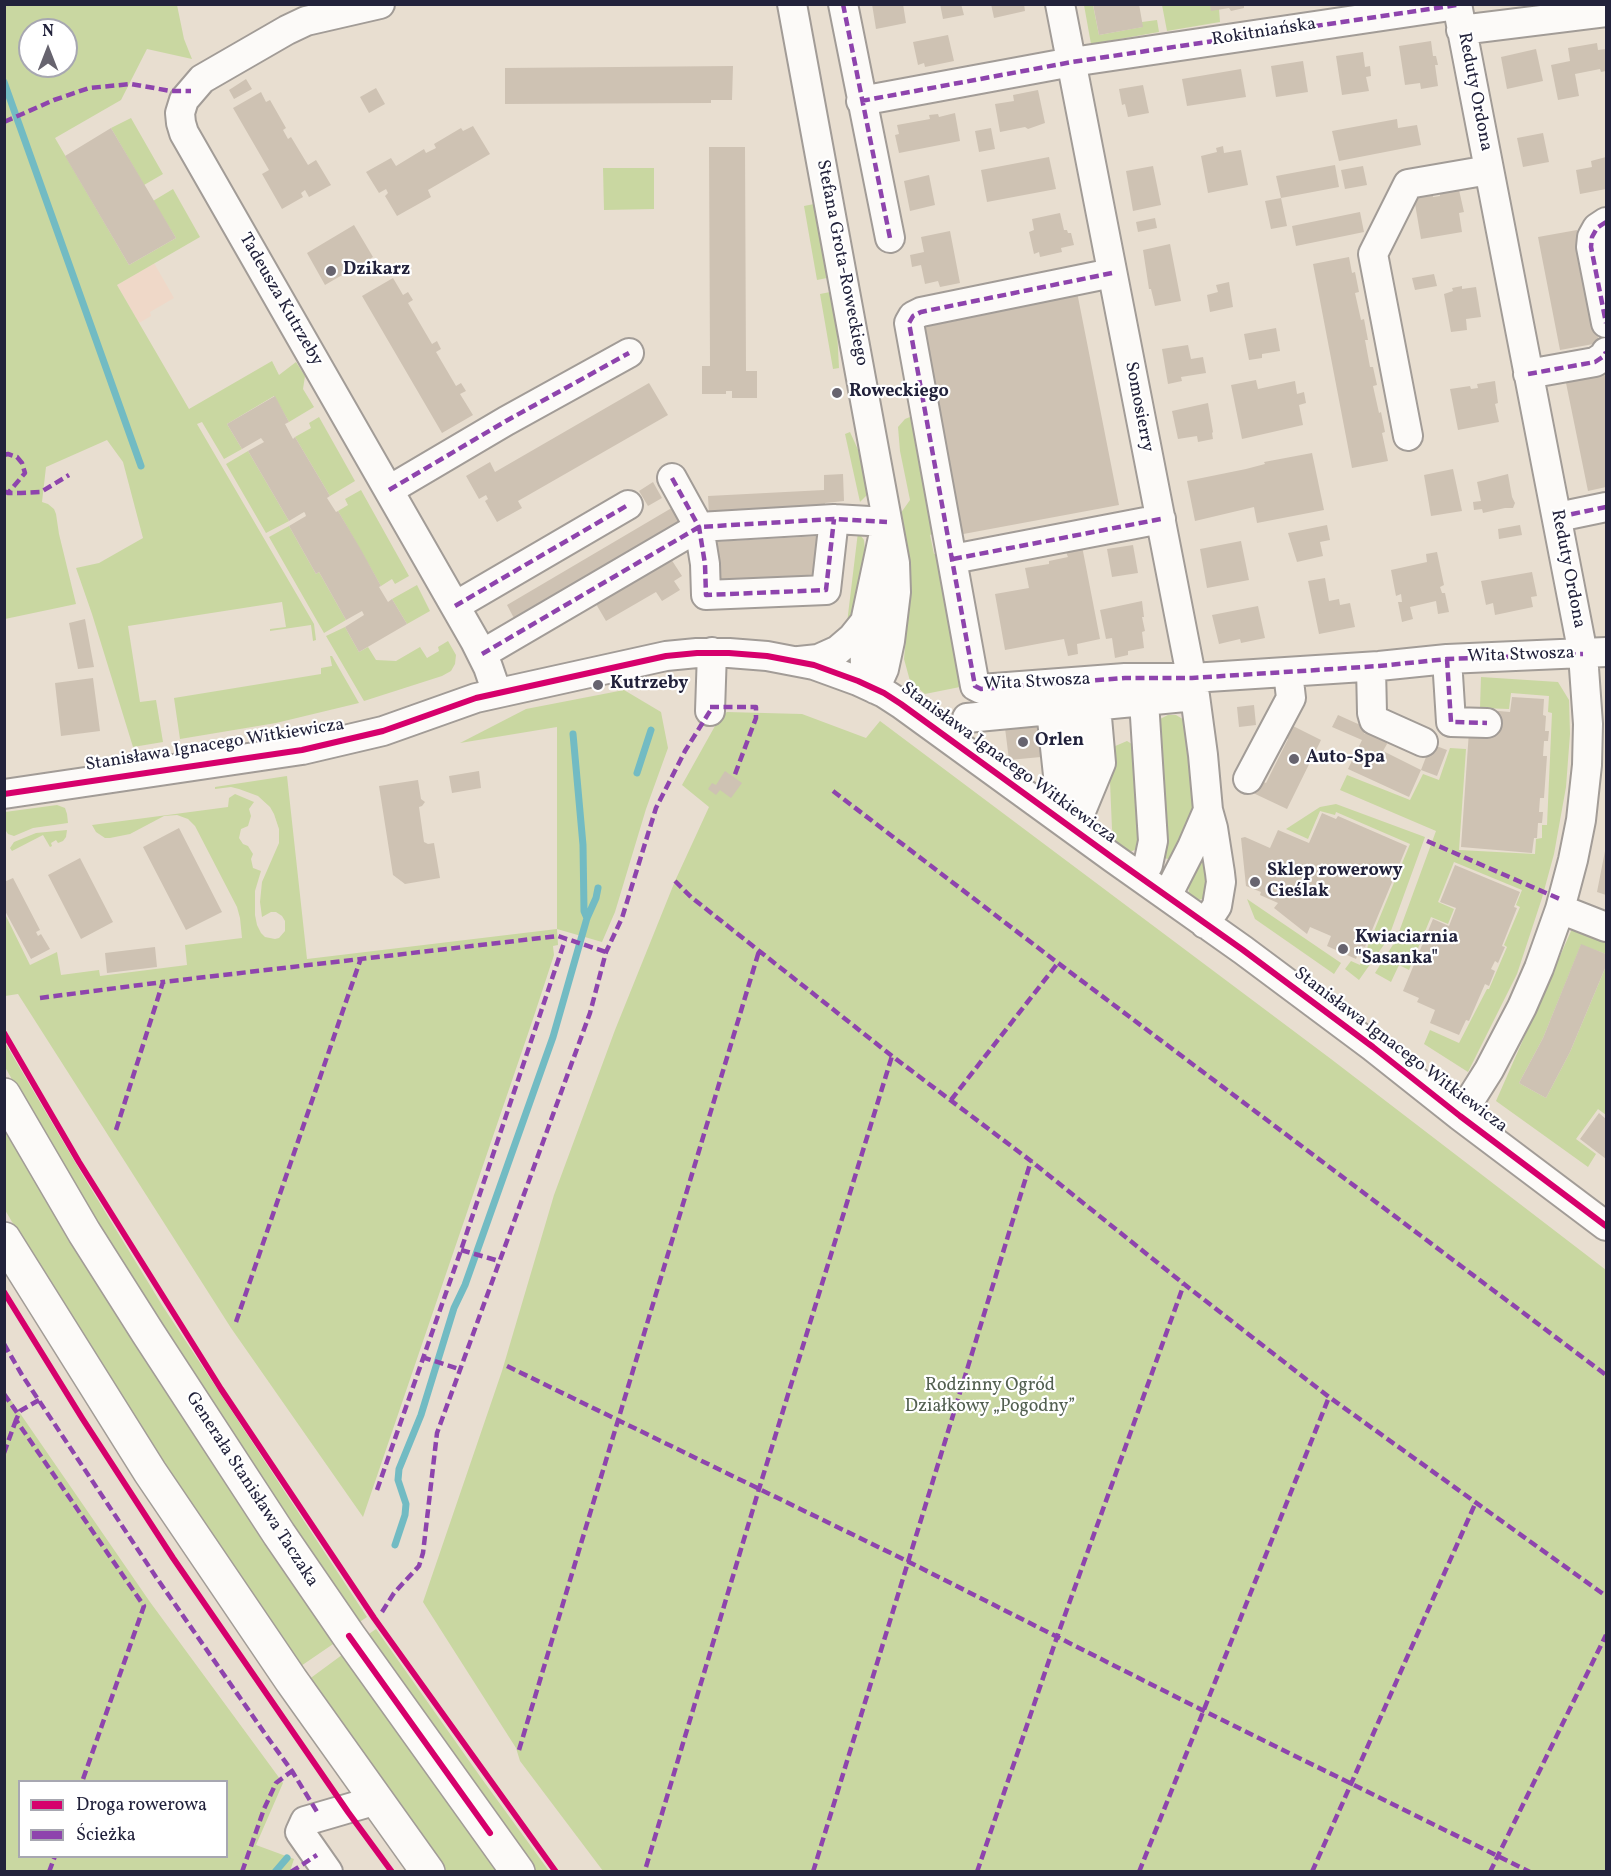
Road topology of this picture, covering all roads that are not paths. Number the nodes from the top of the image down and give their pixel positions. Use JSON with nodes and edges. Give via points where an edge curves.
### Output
{"nodes":[{"id":1,"x":380,"y":4,"type":"edge"},
{"id":2,"x":792,"y":4,"type":"edge"},
{"id":3,"x":843,"y":4,"type":"edge"},
{"id":4,"x":1060,"y":4,"type":"edge"},
{"id":5,"x":1606,"y":12,"type":"edge"},
{"id":6,"x":1458,"y":13,"type":"edge"},
{"id":7,"x":1072,"y":62,"type":"junction"},
{"id":8,"x":861,"y":101,"type":"junction"},
{"id":9,"x":1489,"y":170,"type":"junction"},
{"id":10,"x":1606,"y":222,"type":"edge"},
{"id":11,"x":890,"y":238,"type":"dead end"},
{"id":12,"x":1112,"y":273,"type":"junction"},
{"id":13,"x":1606,"y":323,"type":"edge"},
{"id":14,"x":1606,"y":352,"type":"edge"},
{"id":15,"x":628,"y":353,"type":"dead end"},
{"id":16,"x":1528,"y":374,"type":"junction"},
{"id":17,"x":1408,"y":436,"type":"dead end"},
{"id":18,"x":672,"y":478,"type":"dead end"},
{"id":19,"x":389,"y":490,"type":"junction"},
{"id":20,"x":628,"y":505,"type":"dead end"},
{"id":21,"x":1606,"y":507,"type":"edge"},
{"id":22,"x":1558,"y":517,"type":"junction"},
{"id":23,"x":834,"y":519,"type":"junction"},
{"id":24,"x":1161,"y":519,"type":"junction"},
{"id":25,"x":887,"y":522,"type":"junction"},
{"id":26,"x":699,"y":527,"type":"junction"},
{"id":27,"x":953,"y":560,"type":"junction"},
{"id":28,"x":455,"y":606,"type":"junction"},
{"id":29,"x":864,"y":622,"type":"junction"},
{"id":30,"x":712,"y":652,"type":"junction"},
{"id":31,"x":1595,"y":653,"type":"edge"},
{"id":32,"x":482,"y":654,"type":"junction"},
{"id":33,"x":1447,"y":659,"type":"junction"},
{"id":34,"x":791,"y":661,"type":"junction"},
{"id":35,"x":1371,"y":666,"type":"junction"},
{"id":36,"x":1288,"y":672,"type":"junction"},
{"id":37,"x":1193,"y":687,"type":"junction"},
{"id":38,"x":875,"y":689,"type":"junction"},
{"id":39,"x":497,"y":693,"type":"junction"},
{"id":40,"x":1144,"y":701,"type":"junction"},
{"id":41,"x":1073,"y":708,"type":"junction"},
{"id":42,"x":710,"y":711,"type":"dead end"},
{"id":43,"x":967,"y":718,"type":"dead end"},
{"id":44,"x":1487,"y":723,"type":"dead end"},
{"id":45,"x":1424,"y":742,"type":"dead end"},
{"id":46,"x":1248,"y":779,"type":"dead end"},
{"id":47,"x":4,"y":794,"type":"edge"},
{"id":48,"x":1208,"y":810,"type":"junction"},
{"id":49,"x":1075,"y":818,"type":"junction"},
{"id":50,"x":1140,"y":877,"type":"junction"},
{"id":51,"x":1167,"y":896,"type":"junction"},
{"id":52,"x":1560,"y":909,"type":"junction"},
{"id":53,"x":1205,"y":924,"type":"junction"},
{"id":54,"x":1606,"y":927,"type":"edge"},
{"id":55,"x":4,"y":1095,"type":"edge"},
{"id":56,"x":1460,"y":1116,"type":"junction"},
{"id":57,"x":1606,"y":1226,"type":"edge"},
{"id":58,"x":4,"y":1239,"type":"edge"},
{"id":59,"x":376,"y":1800,"type":"junction"},
{"id":60,"x":328,"y":1872,"type":"edge"},
{"id":61,"x":428,"y":1872,"type":"edge"},
{"id":62,"x":518,"y":1872,"type":"edge"}],
"edges":[{"from":1,"to":19,"type":"street","name":"Tadeusza Kutrzeby","via":[[306,21],[287,30],[202,79],[184,100],[180,113],[184,133]]},
{"from":2,"to":25,"type":"street","name":"Stefana Grota-Roweckiego"},
{"from":3,"to":8,"type":"street"},
{"from":4,"to":7,"type":"street","name":"Somosierry"},
{"from":5,"to":6,"type":"street","name":"Rokitniańska"},
{"from":6,"to":7,"type":"street","name":"Rokitniańska"},
{"from":6,"to":9,"type":"street","name":"Reduty Ordona"},
{"from":7,"to":8,"type":"street"},
{"from":7,"to":12,"type":"street","name":"Somosierry"},
{"from":8,"to":11,"type":"street"},
{"from":9,"to":16,"type":"street","name":"Reduty Ordona"},
{"from":9,"to":17,"type":"street","via":[[1408,184],[1373,254]]},
{"from":10,"to":13,"type":"street","via":[[1597,228],[1591,247]]},
{"from":12,"to":24,"type":"street","name":"Somosierry"},
{"from":12,"to":27,"type":"street","name":"Wita Stwosza","via":[[921,312],[909,323]]},
{"from":14,"to":16,"type":"street","via":[[1595,362]]},
{"from":15,"to":19,"type":"street"},
{"from":16,"to":22,"type":"street","name":"Reduty Ordona"},
{"from":18,"to":26,"type":"street"},
{"from":19,"to":28,"type":"street","name":"Tadeusza Kutrzeby"},
{"from":20,"to":28,"type":"street"},
{"from":21,"to":22,"type":"street"},
{"from":22,"to":31,"type":"street","name":"Reduty Ordona"},
{"from":23,"to":25,"type":"street"},
{"from":23,"to":26,"type":"street"},
{"from":23,"to":26,"type":"street","via":[[826,590],[706,595]]},
{"from":24,"to":27,"type":"street"},
{"from":24,"to":37,"type":"street","name":"Somosierry"},
{"from":25,"to":29,"type":"street","name":"Stefana Grota-Roweckiego"},
{"from":25,"to":38,"type":"street","name":"Stefana Grota-Roweckiego","via":[[896,586],[886,660]]},
{"from":26,"to":32,"type":"street"},
{"from":27,"to":37,"type":"street","name":"Wita Stwosza","via":[[975,686],[981,689],[1125,678]]},
{"from":28,"to":32,"type":"street","name":"Tadeusza Kutrzeby"},
{"from":29,"to":34,"type":"street","name":"Stefana Grota-Roweckiego","via":[[837,650],[811,660]]},
{"from":29,"to":38,"type":"street","name":"Stefana Grota-Roweckiego","via":[[865,667]]},
{"from":30,"to":34,"type":"street","name":"Stanisława Ignacego Witkiewicza"},
{"from":30,"to":39,"type":"street","name":"Stanisława Ignacego Witkiewicza","via":[[642,660]]},
{"from":30,"to":42,"type":"street"},
{"from":31,"to":33,"type":"street","name":"Wita Stwosza"},
{"from":31,"to":52,"type":"street","name":"Reduty Ordona","via":[[1577,842]]},
{"from":32,"to":39,"type":"street","name":"Tadeusza Kutrzeby"},
{"from":33,"to":35,"type":"street","name":"Wita Stwosza"},
{"from":33,"to":44,"type":"street","via":[[1451,727]]},
{"from":34,"to":38,"type":"street","name":"Stanisława Ignacego Witkiewicza","via":[[828,669]]},
{"from":35,"to":36,"type":"street","name":"Wita Stwosza"},
{"from":35,"to":45,"type":"street","via":[[1374,720]]},
{"from":36,"to":37,"type":"street","name":"Wita Stwosza"},
{"from":36,"to":46,"type":"street","via":[[1290,698]]},
{"from":37,"to":40,"type":"street"},
{"from":37,"to":48,"type":"street","name":"Somosierry"},
{"from":38,"to":49,"type":"street","name":"Stanisława Ignacego Witkiewicza"},
{"from":39,"to":47,"type":"street","name":"Stanisława Ignacego Witkiewicza","via":[[383,731],[302,750]]},
{"from":40,"to":41,"type":"street"},
{"from":40,"to":50,"type":"street","via":[[1153,841],[1148,865]]},
{"from":41,"to":43,"type":"street"},
{"from":41,"to":49,"type":"street","via":[[1058,775]]},
{"from":41,"to":49,"type":"street","via":[[1101,763]]},
{"from":48,"to":51,"type":"street","name":"Somosierry"},
{"from":48,"to":53,"type":"street","name":"Somosierry","via":[[1221,882],[1217,906]]},
{"from":49,"to":50,"type":"street","name":"Stanisława Ignacego Witkiewicza"},
{"from":50,"to":51,"type":"street","name":"Stanisława Ignacego Witkiewicza"},
{"from":51,"to":53,"type":"street","name":"Stanisława Ignacego Witkiewicza"},
{"from":52,"to":54,"type":"street"},
{"from":52,"to":56,"type":"street","name":"Reduty Ordona","via":[[1519,1014]]},
{"from":53,"to":56,"type":"street","name":"Stanisława Ignacego Witkiewicza"},
{"from":55,"to":62,"type":"main road","name":"Generała Stanisława Taczaka","via":[[97,1252],[279,1534]]},
{"from":56,"to":57,"type":"street","name":"Stanisława Ignacego Witkiewicza"},
{"from":58,"to":59,"type":"main road","via":[[150,1472]]},
{"from":59,"to":60,"type":"street","via":[[305,1821],[300,1832]]},
{"from":59,"to":61,"type":"main road"}]}
